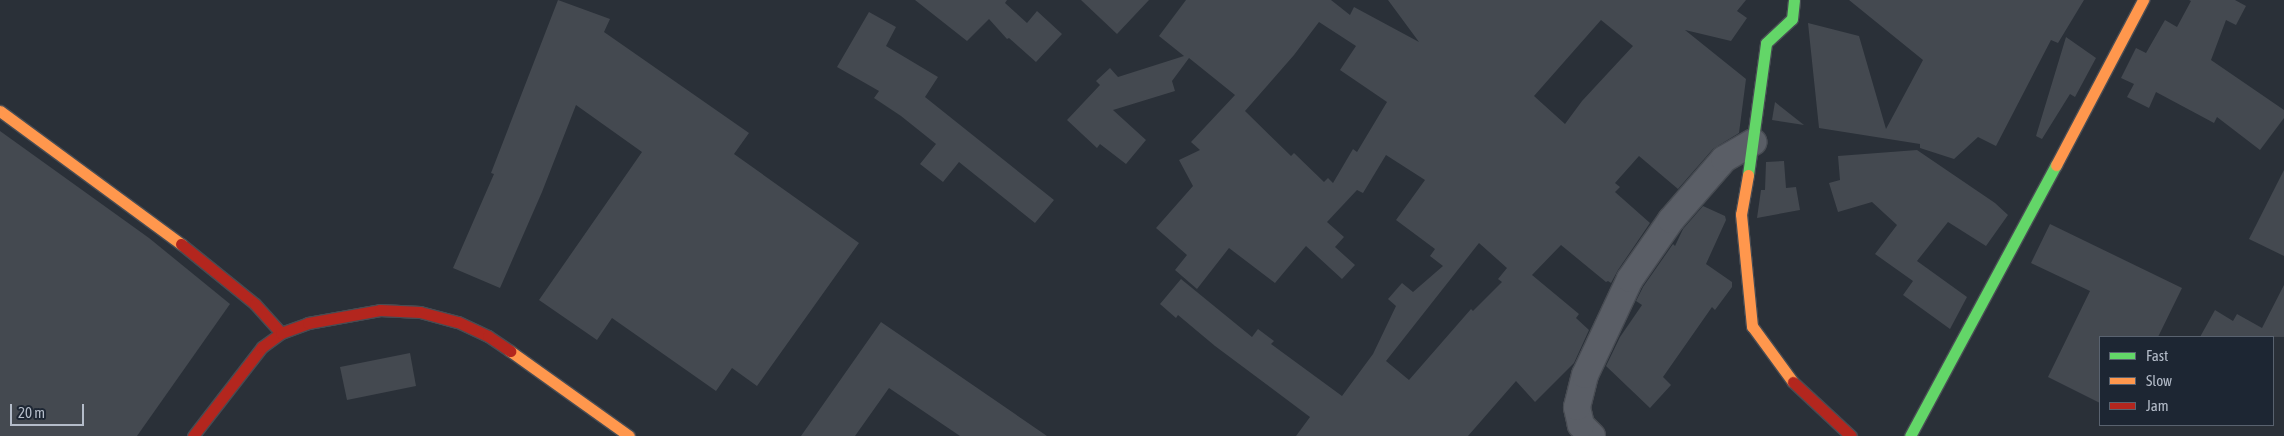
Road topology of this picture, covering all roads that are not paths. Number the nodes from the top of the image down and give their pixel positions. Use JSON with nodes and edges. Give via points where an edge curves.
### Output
{"nodes":[{"id":1,"x":2143,"y":0,"type":"edge"},
{"id":2,"x":1799,"y":6,"type":"edge"},
{"id":3,"x":0,"y":111,"type":"edge"},
{"id":4,"x":1754,"y":142,"type":"junction"},
{"id":5,"x":281,"y":334,"type":"junction"},
{"id":6,"x":193,"y":436,"type":"edge"},
{"id":7,"x":630,"y":436,"type":"edge"},
{"id":8,"x":1592,"y":436,"type":"edge"},
{"id":9,"x":1851,"y":436,"type":"edge"},
{"id":10,"x":1910,"y":436,"type":"edge"}],
"edges":[{"from":1,"to":10,"type":"street"},
{"from":2,"to":4,"type":"street","via":[[1766,43]]},
{"from":3,"to":5,"type":"street","via":[[180,243],[256,304]]},
{"from":4,"to":8,"type":"street","via":[[1724,159],[1671,220],[1630,279],[1585,375],[1577,407],[1581,425]]},
{"from":4,"to":9,"type":"street","via":[[1741,214],[1752,326],[1790,380]]},
{"from":5,"to":6,"type":"street","via":[[262,346]]},
{"from":5,"to":7,"type":"street","via":[[308,323],[380,310],[420,312],[458,322],[488,336]]}]}
